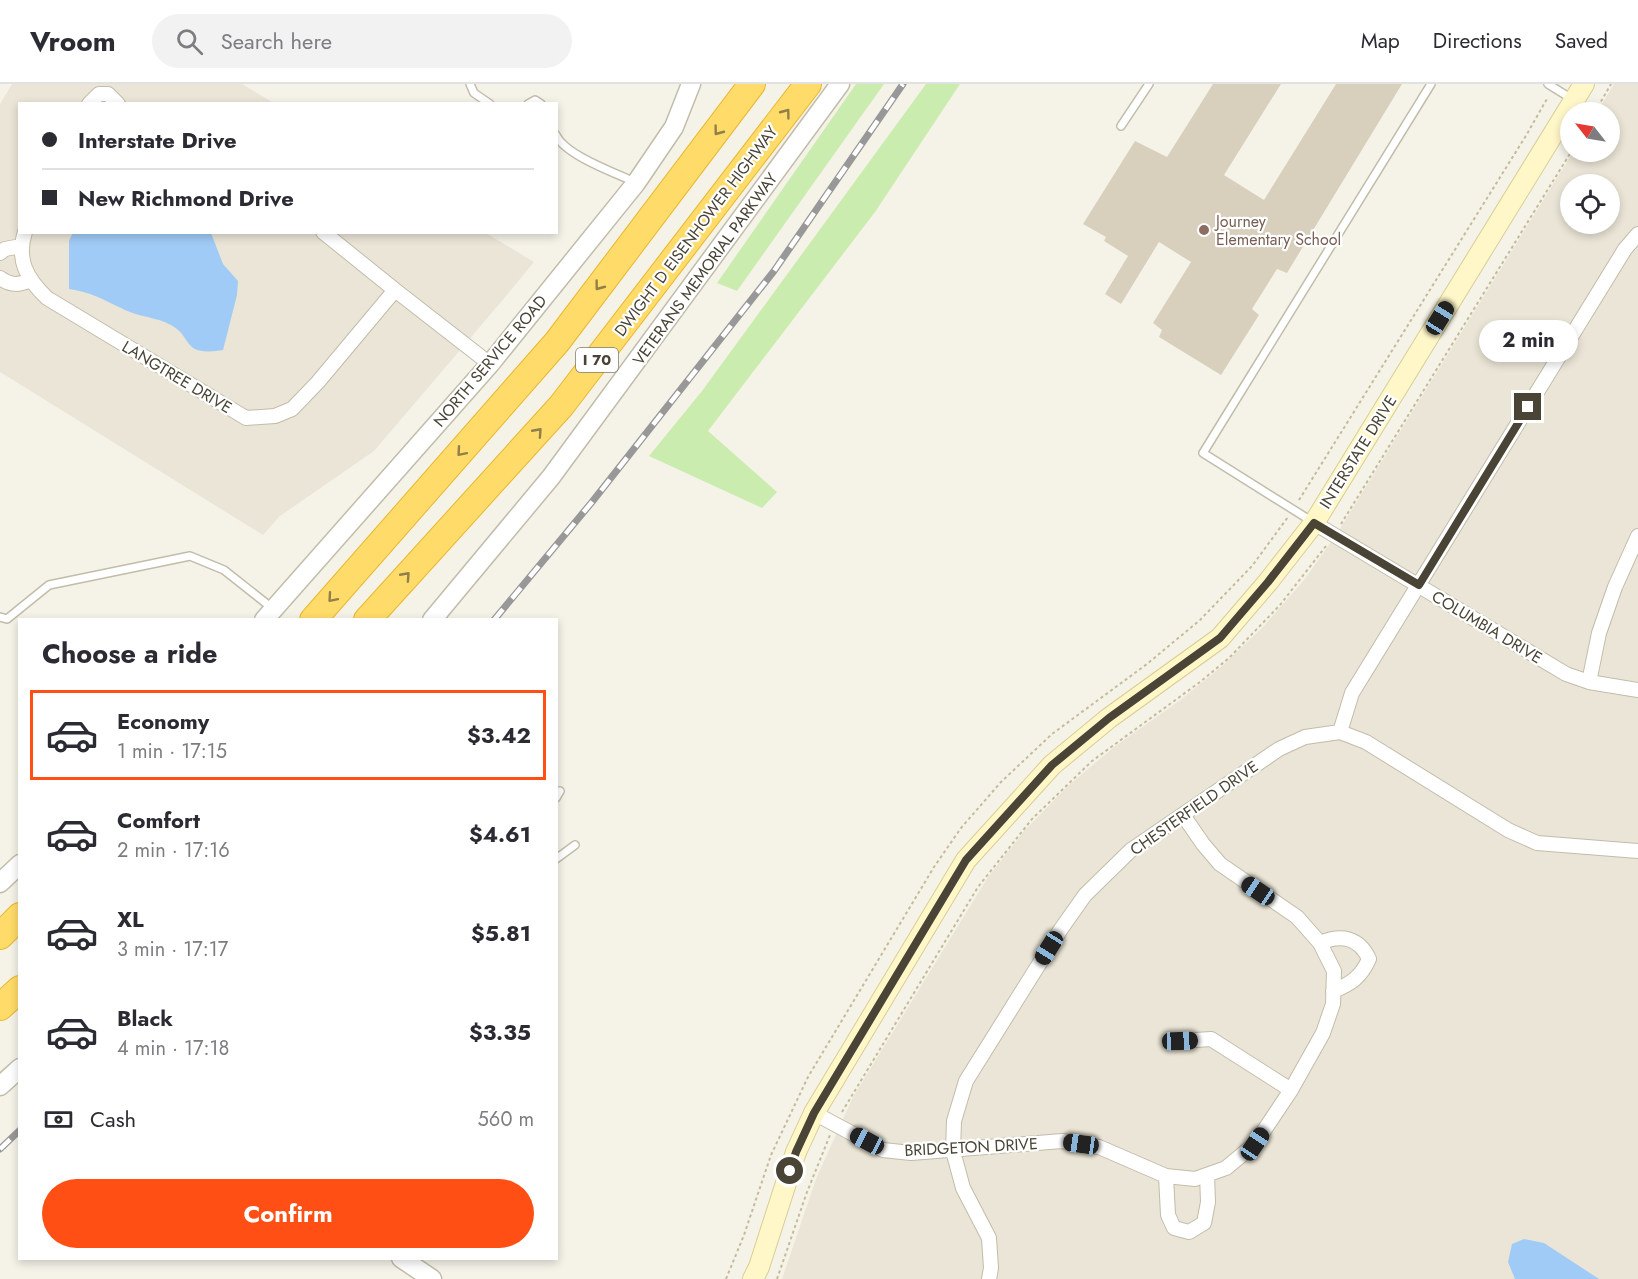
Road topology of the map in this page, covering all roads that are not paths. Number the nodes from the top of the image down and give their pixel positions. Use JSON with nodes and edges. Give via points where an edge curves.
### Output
{"nodes":[{"id":1,"x":471,"y":84,"type":"edge"},
{"id":2,"x":691,"y":84,"type":"edge"},
{"id":3,"x":752,"y":84,"type":"edge"},
{"id":4,"x":808,"y":84,"type":"edge"},
{"id":5,"x":840,"y":84,"type":"edge"},
{"id":6,"x":1149,"y":84,"type":"edge"},
{"id":7,"x":1431,"y":84,"type":"edge"},
{"id":8,"x":1548,"y":84,"type":"edge"},
{"id":9,"x":1579,"y":92,"type":"edge"},
{"id":10,"x":90,"y":102,"type":"edge"},
{"id":11,"x":116,"y":102,"type":"edge"},
{"id":12,"x":487,"y":102,"type":"edge"},
{"id":13,"x":1122,"y":126,"type":"dead end"},
{"id":14,"x":558,"y":139,"type":"edge"},
{"id":15,"x":636,"y":183,"type":"junction"},
{"id":16,"x":325,"y":234,"type":"edge"},
{"id":17,"x":1638,"y":234,"type":"edge"},
{"id":18,"x":23,"y":239,"type":"edge"},
{"id":19,"x":0,"y":253,"type":"edge"},
{"id":20,"x":0,"y":278,"type":"edge"},
{"id":21,"x":31,"y":280,"type":"junction"},
{"id":22,"x":395,"y":290,"type":"junction"},
{"id":23,"x":490,"y":364,"type":"junction"},
{"id":24,"x":1314,"y":523,"type":"junction"},
{"id":25,"x":1638,"y":536,"type":"edge"},
{"id":26,"x":1419,"y":585,"type":"junction"},
{"id":27,"x":269,"y":615,"type":"edge"},
{"id":28,"x":0,"y":617,"type":"edge"},
{"id":29,"x":315,"y":618,"type":"edge"},
{"id":30,"x":369,"y":618,"type":"edge"},
{"id":31,"x":434,"y":618,"type":"edge"},
{"id":32,"x":1590,"y":682,"type":"junction"},
{"id":33,"x":1638,"y":690,"type":"edge"},
{"id":34,"x":1341,"y":732,"type":"junction"},
{"id":35,"x":1183,"y":814,"type":"junction"},
{"id":36,"x":575,"y":845,"type":"dead end"},
{"id":37,"x":1638,"y":851,"type":"edge"},
{"id":38,"x":558,"y":858,"type":"edge"},
{"id":39,"x":18,"y":866,"type":"edge"},
{"id":40,"x":0,"y":883,"type":"edge"},
{"id":41,"x":18,"y":918,"type":"edge"},
{"id":42,"x":0,"y":936,"type":"edge"},
{"id":43,"x":1320,"y":943,"type":"junction"},
{"id":44,"x":18,"y":991,"type":"edge"},
{"id":45,"x":1333,"y":991,"type":"junction"},
{"id":46,"x":0,"y":1007,"type":"edge"},
{"id":47,"x":1180,"y":1041,"type":"dead end"},
{"id":48,"x":18,"y":1070,"type":"edge"},
{"id":49,"x":0,"y":1086,"type":"edge"},
{"id":50,"x":1291,"y":1090,"type":"junction"},
{"id":51,"x":814,"y":1113,"type":"junction"},
{"id":52,"x":953,"y":1151,"type":"junction"},
{"id":53,"x":1207,"y":1175,"type":"junction"},
{"id":54,"x":1166,"y":1176,"type":"junction"},
{"id":55,"x":404,"y":1260,"type":"edge"},
{"id":56,"x":432,"y":1279,"type":"edge"},
{"id":57,"x":753,"y":1279,"type":"edge"},
{"id":58,"x":989,"y":1279,"type":"edge"}],
"edges":[{"from":1,"to":12,"type":"lane","via":[[474,93]]},
{"from":2,"to":15,"type":"street","name":"NORTH SERVICE ROAD","via":[[674,127]]},
{"from":3,"to":29,"type":"highway","number":"I 70","one_way":true,"via":[[557,342]]},
{"from":30,"to":4,"type":"highway","name":"DWIGHT D EISENHOWER HIGHWAY","number":"I 70","one_way":true,"via":[[561,406]]},
{"from":5,"to":31,"type":"street","name":"VETERANS MEMORIAL PARKWAY","via":[[551,477]]},
{"from":6,"to":13,"type":"lane"},
{"from":7,"to":24,"type":"lane","via":[[1203,453]]},
{"from":8,"to":9,"type":"lane"},
{"from":9,"to":24,"type":"main road","name":"INTERSTATE DRIVE"},
{"from":10,"to":11,"type":"street","via":[[99,94],[108,94]]},
{"from":14,"to":15,"type":"lane","via":[[572,152]]},
{"from":15,"to":23,"type":"street","name":"NORTH SERVICE ROAD"},
{"from":16,"to":22,"type":"street"},
{"from":17,"to":26,"type":"street","via":[[1625,249]]},
{"from":18,"to":19,"type":"street","name":"LANGTREE DRIVE"},
{"from":18,"to":21,"type":"street","name":"LANGTREE DRIVE","via":[[23,261]]},
{"from":20,"to":21,"type":"street","via":[[18,285]]},
{"from":21,"to":22,"type":"street","name":"LANGTREE DRIVE","via":[[46,298],[246,418],[275,416],[292,409]]},
{"from":22,"to":23,"type":"street"},
{"from":23,"to":27,"type":"street","name":"NORTH SERVICE ROAD"},
{"from":24,"to":26,"type":"street","name":"COLUMBIA DRIVE"},
{"from":24,"to":51,"type":"main road","name":"INTERSTATE DRIVE","via":[[1220,638],[1109,718],[1052,765],[966,860]]},
{"from":25,"to":32,"type":"street","via":[[1599,633]]},
{"from":26,"to":32,"type":"street","name":"COLUMBIA DRIVE","via":[[1566,674]]},
{"from":26,"to":34,"type":"street","via":[[1352,693]]},
{"from":27,"to":28,"type":"lane","via":[[224,570],[190,556],[49,585],[7,618]]},
{"from":32,"to":33,"type":"street","name":"COLUMBIA DRIVE"},
{"from":34,"to":35,"type":"street","name":"CHESTERFIELD DRIVE","via":[[1305,737],[1279,749]]},
{"from":34,"to":37,"type":"street","via":[[1366,742],[1508,830],[1537,843]]},
{"from":35,"to":43,"type":"street","name":"BRIDGETON DRIVE","via":[[1220,864],[1297,917]]},
{"from":35,"to":52,"type":"street","name":"CHESTERFIELD DRIVE","via":[[1131,850],[1085,895],[1061,929],[966,1081],[954,1120]]},
{"from":36,"to":38,"type":"lane"},
{"from":39,"to":40,"type":"street"},
{"from":41,"to":42,"type":"highway"},
{"from":43,"to":45,"type":"street","name":"BRIDGETON DRIVE","via":[[1334,971]]},
{"from":43,"to":45,"type":"street","via":[[1329,939],[1354,940],[1369,959],[1363,972],[1350,984]]},
{"from":44,"to":46,"type":"highway"},
{"from":45,"to":50,"type":"street","name":"BRIDGETON DRIVE","via":[[1333,1004],[1323,1033]]},
{"from":47,"to":50,"type":"street","via":[[1211,1039]]},
{"from":48,"to":49,"type":"street"},
{"from":50,"to":53,"type":"street","name":"BRIDGETON DRIVE","via":[[1255,1144],[1226,1168]]},
{"from":51,"to":52,"type":"street","name":"BRIDGETON DRIVE","via":[[883,1150]]},
{"from":51,"to":57,"type":"main road","name":"INTERSTATE DRIVE","via":[[796,1152]]},
{"from":52,"to":54,"type":"street","name":"BRIDGETON DRIVE","via":[[1062,1141],[1099,1147]]},
{"from":52,"to":58,"type":"street","name":"CHESTERFIELD DRIVE","via":[[963,1188],[989,1238]]},
{"from":53,"to":54,"type":"street","name":"BRIDGETON DRIVE","via":[[1195,1179]]},
{"from":53,"to":54,"type":"street","via":[[1204,1223],[1189,1232],[1174,1228],[1168,1215]]},
{"from":55,"to":56,"type":"street"}]}
